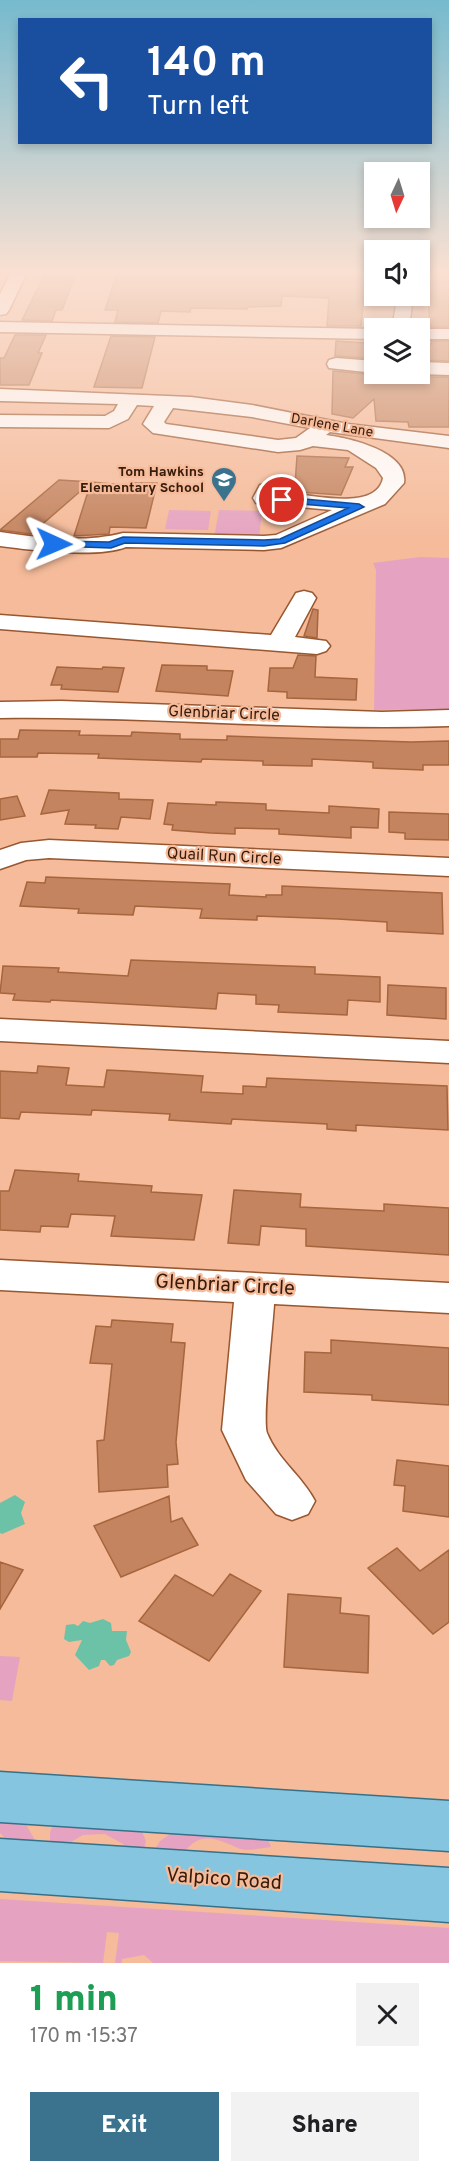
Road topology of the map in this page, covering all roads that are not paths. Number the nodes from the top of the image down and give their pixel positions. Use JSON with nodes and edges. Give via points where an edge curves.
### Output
{"nodes":[{"id":1,"x":336,"y":364,"type":"dead end"},
{"id":2,"x":364,"y":366,"type":"edge"},
{"id":3,"x":430,"y":368,"type":"edge"},
{"id":4,"x":449,"y":369,"type":"edge"},
{"id":5,"x":0,"y":395,"type":"edge"},
{"id":6,"x":167,"y":401,"type":"junction"},
{"id":7,"x":126,"y":407,"type":"junction"},
{"id":8,"x":0,"y":421,"type":"edge"},
{"id":9,"x":318,"y":432,"type":"junction"},
{"id":10,"x":449,"y":442,"type":"edge"},
{"id":11,"x":282,"y":500,"type":"dead end"},
{"id":12,"x":359,"y":507,"type":"junction"},
{"id":13,"x":0,"y":539,"type":"edge"},
{"id":14,"x":304,"y":598,"type":"dead end"},
{"id":15,"x":0,"y":622,"type":"edge"},
{"id":16,"x":279,"y":643,"type":"junction"},
{"id":17,"x":317,"y":646,"type":"dead end"},
{"id":18,"x":0,"y":710,"type":"edge"},
{"id":19,"x":449,"y":718,"type":"edge"},
{"id":20,"x":0,"y":860,"type":"edge"},
{"id":21,"x":449,"y":867,"type":"edge"},
{"id":22,"x":0,"y":1030,"type":"edge"},
{"id":23,"x":449,"y":1052,"type":"edge"},
{"id":24,"x":0,"y":1275,"type":"edge"},
{"id":25,"x":255,"y":1287,"type":"junction"},
{"id":26,"x":449,"y":1298,"type":"edge"},
{"id":27,"x":292,"y":1501,"type":"dead end"},
{"id":28,"x":0,"y":1797,"type":"edge"},
{"id":29,"x":449,"y":1826,"type":"edge"},
{"id":30,"x":0,"y":1865,"type":"edge"},
{"id":31,"x":449,"y":1895,"type":"edge"}],
"edges":[{"from":1,"to":2,"type":"street"},
{"from":3,"to":4,"type":"street"},
{"from":5,"to":7,"type":"street","name":"Darlene Lane"},
{"from":6,"to":7,"type":"street","name":"Darlene Lane"},
{"from":6,"to":9,"type":"street","name":"Darlene Lane","via":[[252,411]]},
{"from":6,"to":9,"type":"street","via":[[153,424],[160,429],[278,446],[300,444]]},
{"from":7,"to":8,"type":"street","via":[[109,422]]},
{"from":9,"to":10,"type":"street","name":"Darlene Lane"},
{"from":9,"to":12,"type":"street","via":[[361,448],[395,475],[387,492]]},
{"from":11,"to":12,"type":"street"},
{"from":12,"to":13,"type":"street","via":[[282,541],[264,543],[123,540],[99,545]]},
{"from":14,"to":16,"type":"street"},
{"from":15,"to":16,"type":"street"},
{"from":16,"to":17,"type":"street"},
{"from":18,"to":19,"type":"street","name":"Glenbriar Circle","via":[[382,720]]},
{"from":20,"to":21,"type":"street","name":"Quail Run Circle","via":[[21,852],[49,849]]},
{"from":22,"to":23,"type":"street"},
{"from":24,"to":25,"type":"street","name":"Glenbriar Circle"},
{"from":25,"to":26,"type":"street","name":"Glenbriar Circle"},
{"from":25,"to":27,"type":"street","via":[[244,1430],[262,1467]]},
{"from":28,"to":29,"type":"main road"},
{"from":30,"to":31,"type":"main road","name":"Valpico Road"}]}
